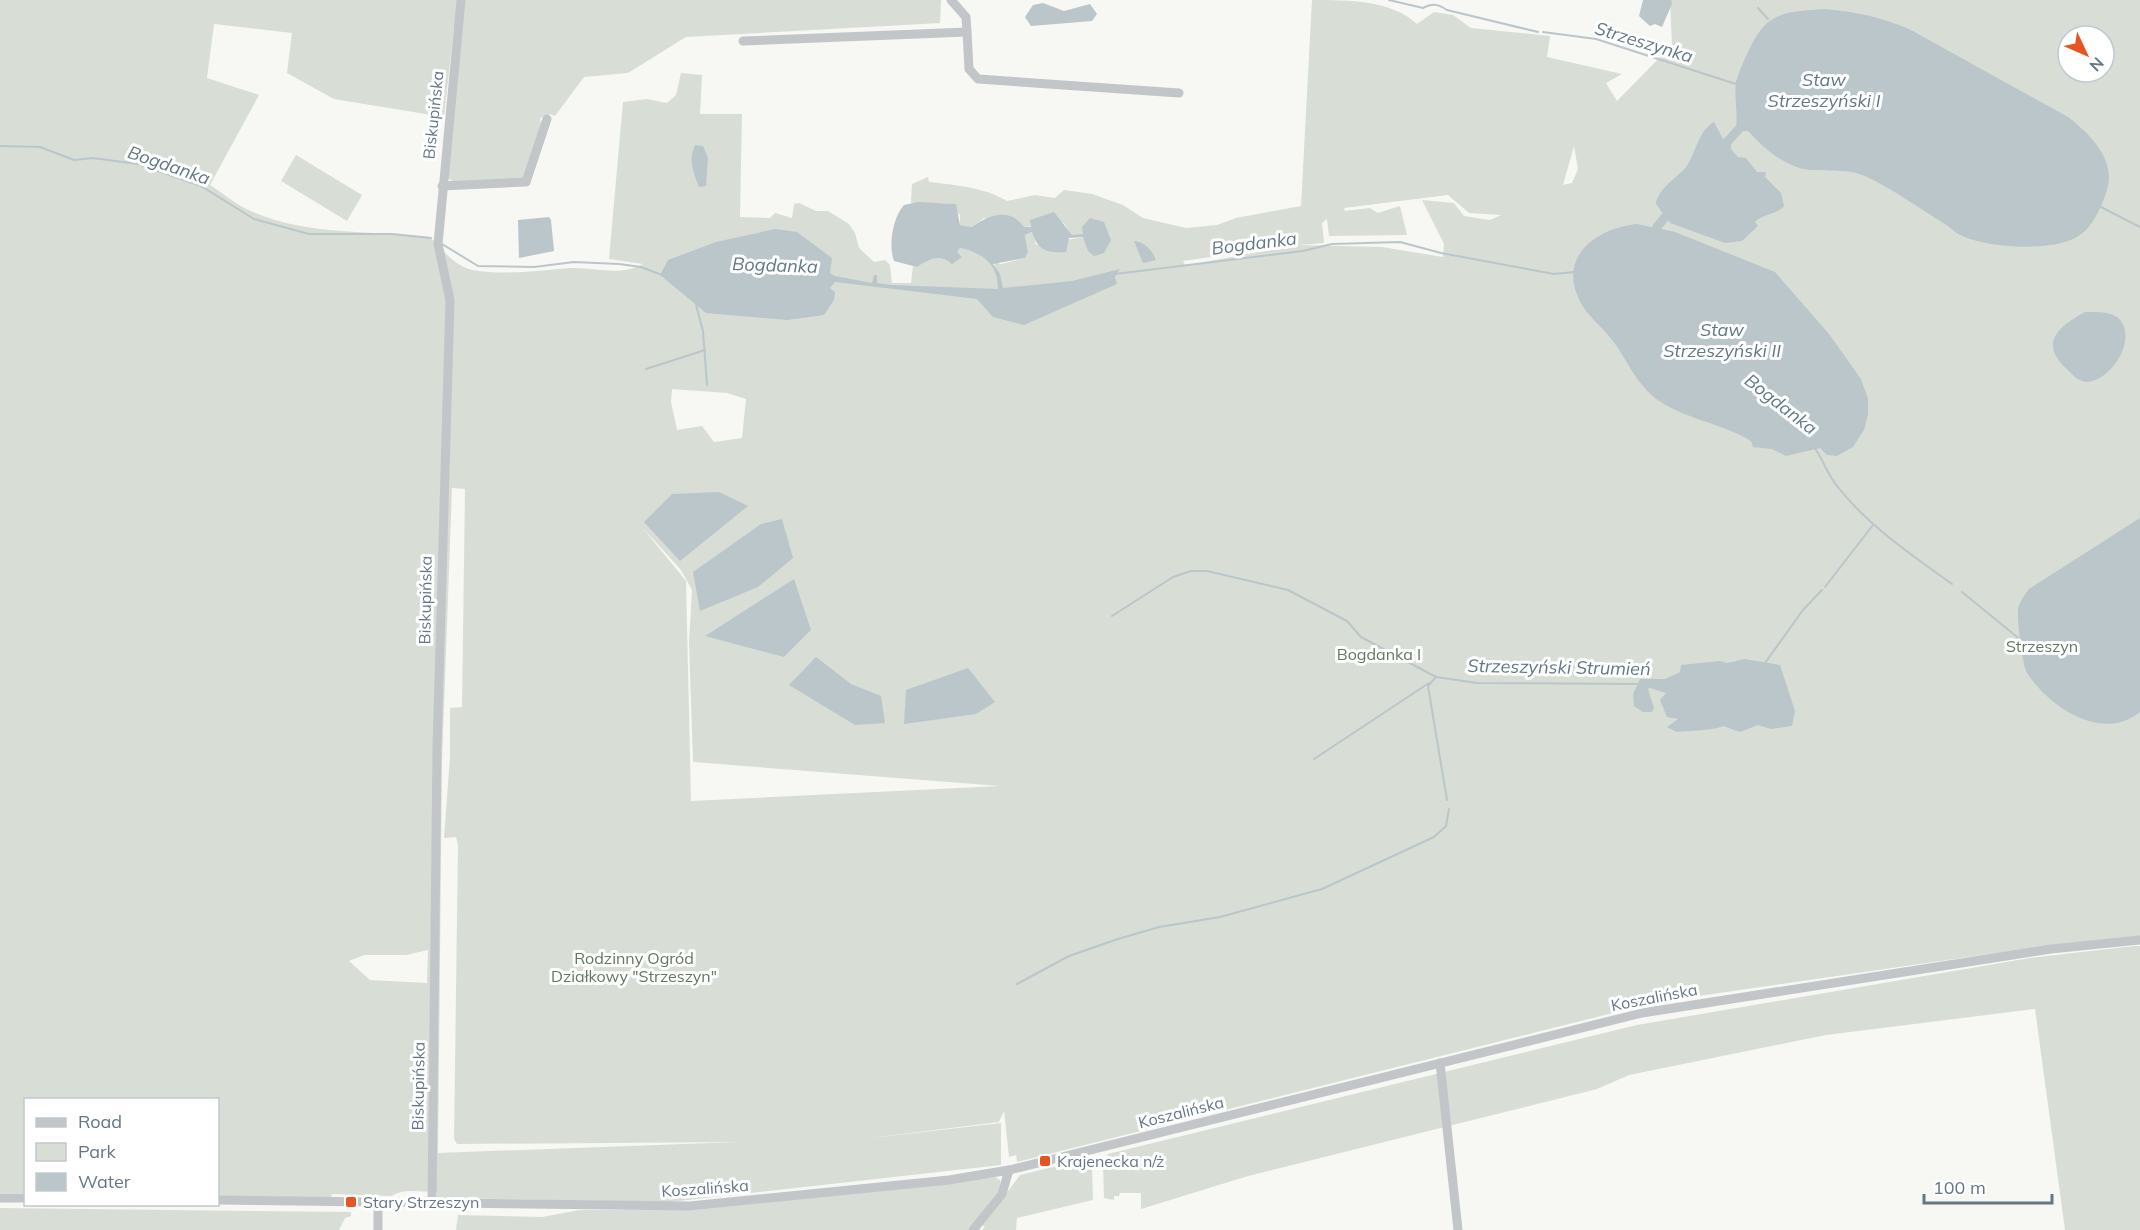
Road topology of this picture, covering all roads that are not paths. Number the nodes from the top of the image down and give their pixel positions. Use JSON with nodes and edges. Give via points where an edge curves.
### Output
{"nodes":[{"id":1,"x":461,"y":0,"type":"edge"},
{"id":2,"x":951,"y":0,"type":"edge"},
{"id":3,"x":967,"y":32,"type":"junction"},
{"id":4,"x":743,"y":41,"type":"dead end"},
{"id":5,"x":1179,"y":93,"type":"dead end"},
{"id":6,"x":547,"y":119,"type":"dead end"},
{"id":7,"x":442,"y":186,"type":"junction"},
{"id":8,"x":2140,"y":940,"type":"edge"},
{"id":9,"x":1440,"y":1063,"type":"junction"},
{"id":10,"x":1009,"y":1170,"type":"junction"},
{"id":11,"x":0,"y":1198,"type":"edge"},
{"id":12,"x":24,"y":1198,"type":"edge"},
{"id":13,"x":219,"y":1200,"type":"edge"},
{"id":14,"x":378,"y":1203,"type":"junction"},
{"id":15,"x":432,"y":1204,"type":"junction"},
{"id":16,"x":378,"y":1230,"type":"edge"},
{"id":17,"x":973,"y":1230,"type":"edge"},
{"id":18,"x":1458,"y":1230,"type":"edge"}],
"edges":[{"from":1,"to":7,"type":"street","name":"Biskupińska"},
{"from":2,"to":3,"type":"street","via":[[966,18]]},
{"from":3,"to":4,"type":"street"},
{"from":3,"to":5,"type":"street","via":[[969,69],[978,79]]},
{"from":6,"to":7,"type":"street","via":[[526,182]]},
{"from":7,"to":15,"type":"street","name":"Biskupińska","via":[[438,244],[450,300],[437,737]]},
{"from":8,"to":9,"type":"street","name":"Koszalińska","via":[[2051,949],[1681,1005]]},
{"from":9,"to":10,"type":"street","name":"Koszalińska"},
{"from":9,"to":18,"type":"street"},
{"from":10,"to":15,"type":"street","name":"Koszalińska","via":[[949,1180],[690,1206]]},
{"from":10,"to":17,"type":"street","via":[[1002,1194]]},
{"from":11,"to":12,"type":"street"},
{"from":13,"to":14,"type":"street","name":"Koszalińska"},
{"from":14,"to":15,"type":"street","name":"Koszalińska"},
{"from":14,"to":16,"type":"street"}]}
